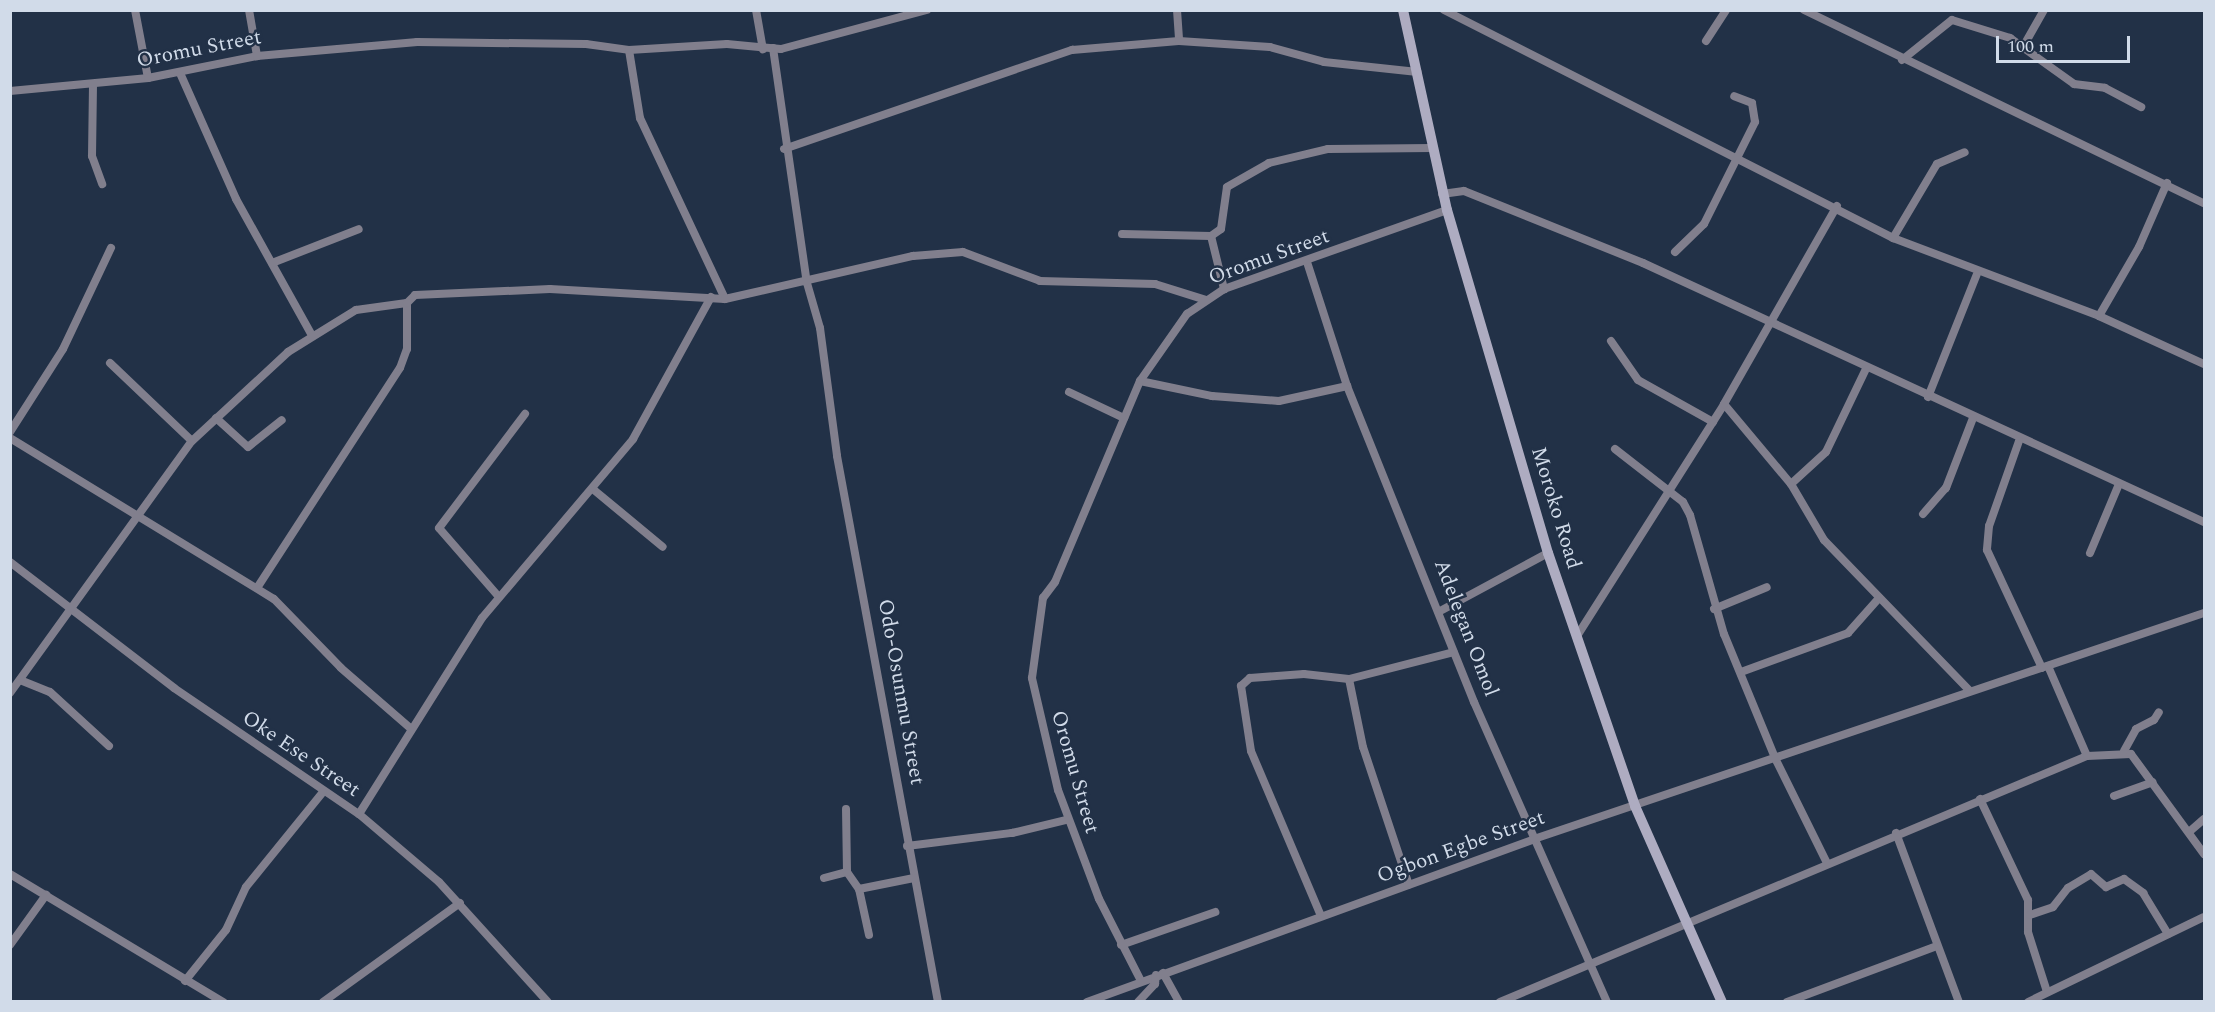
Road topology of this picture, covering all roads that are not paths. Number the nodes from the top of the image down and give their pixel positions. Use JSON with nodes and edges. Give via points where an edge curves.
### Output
{"nodes":[{"id":1,"x":135,"y":10,"type":"edge"},
{"id":2,"x":249,"y":10,"type":"edge"},
{"id":3,"x":756,"y":10,"type":"edge"},
{"id":4,"x":927,"y":10,"type":"edge"},
{"id":5,"x":1177,"y":10,"type":"edge"},
{"id":6,"x":1403,"y":10,"type":"edge"},
{"id":7,"x":1444,"y":10,"type":"edge"},
{"id":8,"x":1726,"y":10,"type":"edge"},
{"id":9,"x":1804,"y":10,"type":"edge"},
{"id":10,"x":2044,"y":10,"type":"edge"},
{"id":11,"x":1179,"y":41,"type":"junction"},
{"id":12,"x":1706,"y":42,"type":"dead end"},
{"id":13,"x":2023,"y":47,"type":"junction"},
{"id":14,"x":773,"y":48,"type":"junction"},
{"id":15,"x":763,"y":49,"type":"junction"},
{"id":16,"x":629,"y":50,"type":"junction"},
{"id":17,"x":256,"y":56,"type":"junction"},
{"id":18,"x":1902,"y":60,"type":"junction"},
{"id":19,"x":1417,"y":72,"type":"junction"},
{"id":20,"x":180,"y":73,"type":"junction"},
{"id":21,"x":148,"y":78,"type":"junction"},
{"id":22,"x":93,"y":85,"type":"junction"},
{"id":23,"x":10,"y":91,"type":"edge"},
{"id":24,"x":1734,"y":96,"type":"dead end"},
{"id":25,"x":2141,"y":107,"type":"dead end"},
{"id":26,"x":1432,"y":148,"type":"junction"},
{"id":27,"x":784,"y":149,"type":"junction"},
{"id":28,"x":1965,"y":152,"type":"dead end"},
{"id":29,"x":1739,"y":158,"type":"junction"},
{"id":30,"x":2167,"y":183,"type":"junction"},
{"id":31,"x":102,"y":184,"type":"dead end"},
{"id":32,"x":1442,"y":194,"type":"junction"},
{"id":33,"x":2205,"y":203,"type":"edge"},
{"id":34,"x":1837,"y":206,"type":"junction"},
{"id":35,"x":1447,"y":210,"type":"junction"},
{"id":36,"x":359,"y":229,"type":"dead end"},
{"id":37,"x":1122,"y":234,"type":"dead end"},
{"id":38,"x":1211,"y":236,"type":"junction"},
{"id":39,"x":1893,"y":238,"type":"junction"},
{"id":40,"x":111,"y":248,"type":"dead end"},
{"id":41,"x":1675,"y":252,"type":"dead end"},
{"id":42,"x":1307,"y":262,"type":"junction"},
{"id":43,"x":272,"y":263,"type":"junction"},
{"id":44,"x":1977,"y":274,"type":"junction"},
{"id":45,"x":807,"y":283,"type":"junction"},
{"id":46,"x":1224,"y":289,"type":"junction"},
{"id":47,"x":711,"y":297,"type":"junction"},
{"id":48,"x":725,"y":299,"type":"junction"},
{"id":49,"x":1206,"y":300,"type":"junction"},
{"id":50,"x":407,"y":303,"type":"junction"},
{"id":51,"x":2099,"y":316,"type":"junction"},
{"id":52,"x":1770,"y":324,"type":"junction"},
{"id":53,"x":311,"y":334,"type":"junction"},
{"id":54,"x":1611,"y":341,"type":"dead end"},
{"id":55,"x":110,"y":363,"type":"dead end"},
{"id":56,"x":2205,"y":364,"type":"edge"},
{"id":57,"x":1866,"y":369,"type":"junction"},
{"id":58,"x":1140,"y":381,"type":"junction"},
{"id":59,"x":1347,"y":386,"type":"junction"},
{"id":60,"x":1069,"y":392,"type":"dead end"},
{"id":61,"x":1928,"y":397,"type":"junction"},
{"id":62,"x":1724,"y":404,"type":"junction"},
{"id":63,"x":525,"y":414,"type":"dead end"},
{"id":64,"x":216,"y":418,"type":"junction"},
{"id":65,"x":1124,"y":418,"type":"junction"},
{"id":66,"x":1973,"y":418,"type":"junction"},
{"id":67,"x":282,"y":420,"type":"dead end"},
{"id":68,"x":1713,"y":422,"type":"junction"},
{"id":69,"x":10,"y":432,"type":"edge"},
{"id":70,"x":10,"y":438,"type":"edge"},
{"id":71,"x":192,"y":441,"type":"junction"},
{"id":72,"x":2019,"y":441,"type":"junction"},
{"id":73,"x":1615,"y":449,"type":"dead end"},
{"id":74,"x":1791,"y":484,"type":"junction"},
{"id":75,"x":2119,"y":484,"type":"junction"},
{"id":76,"x":594,"y":490,"type":"junction"},
{"id":77,"x":1667,"y":491,"type":"junction"},
{"id":78,"x":1923,"y":514,"type":"dead end"},
{"id":79,"x":136,"y":515,"type":"junction"},
{"id":80,"x":2205,"y":522,"type":"edge"},
{"id":81,"x":663,"y":547,"type":"dead end"},
{"id":82,"x":1548,"y":553,"type":"junction"},
{"id":83,"x":2090,"y":553,"type":"dead end"},
{"id":84,"x":10,"y":562,"type":"edge"},
{"id":85,"x":1767,"y":587,"type":"dead end"},
{"id":86,"x":257,"y":588,"type":"junction"},
{"id":87,"x":499,"y":597,"type":"junction"},
{"id":88,"x":1879,"y":598,"type":"junction"},
{"id":89,"x":69,"y":608,"type":"junction"},
{"id":90,"x":1714,"y":609,"type":"junction"},
{"id":91,"x":1442,"y":610,"type":"junction"},
{"id":92,"x":2205,"y":613,"type":"edge"},
{"id":93,"x":1577,"y":636,"type":"junction"},
{"id":94,"x":1454,"y":652,"type":"junction"},
{"id":95,"x":2045,"y":667,"type":"junction"},
{"id":96,"x":1742,"y":672,"type":"junction"},
{"id":97,"x":1349,"y":679,"type":"junction"},
{"id":98,"x":20,"y":680,"type":"junction"},
{"id":99,"x":11,"y":691,"type":"edge"},
{"id":100,"x":1970,"y":691,"type":"junction"},
{"id":101,"x":2159,"y":712,"type":"dead end"},
{"id":102,"x":409,"y":726,"type":"junction"},
{"id":103,"x":109,"y":746,"type":"dead end"},
{"id":104,"x":2124,"y":751,"type":"junction"},
{"id":105,"x":2087,"y":756,"type":"junction"},
{"id":106,"x":1776,"y":760,"type":"junction"},
{"id":107,"x":2153,"y":782,"type":"junction"},
{"id":108,"x":323,"y":792,"type":"junction"},
{"id":109,"x":2114,"y":796,"type":"dead end"},
{"id":110,"x":1980,"y":799,"type":"junction"},
{"id":111,"x":1635,"y":806,"type":"junction"},
{"id":112,"x":846,"y":809,"type":"dead end"},
{"id":113,"x":359,"y":814,"type":"junction"},
{"id":114,"x":2205,"y":819,"type":"edge"},
{"id":115,"x":1066,"y":820,"type":"junction"},
{"id":116,"x":2189,"y":832,"type":"junction"},
{"id":117,"x":1896,"y":833,"type":"junction"},
{"id":118,"x":1534,"y":838,"type":"junction"},
{"id":119,"x":908,"y":846,"type":"junction"},
{"id":120,"x":2205,"y":854,"type":"edge"},
{"id":121,"x":1827,"y":863,"type":"junction"},
{"id":122,"x":847,"y":872,"type":"junction"},
{"id":123,"x":10,"y":873,"type":"edge"},
{"id":124,"x":824,"y":878,"type":"dead end"},
{"id":125,"x":914,"y":878,"type":"junction"},
{"id":126,"x":1408,"y":885,"type":"junction"},
{"id":127,"x":860,"y":889,"type":"junction"},
{"id":128,"x":46,"y":895,"type":"junction"},
{"id":129,"x":460,"y":903,"type":"junction"},
{"id":130,"x":1215,"y":912,"type":"dead end"},
{"id":131,"x":2030,"y":915,"type":"junction"},
{"id":132,"x":1321,"y":916,"type":"junction"},
{"id":133,"x":2205,"y":917,"type":"edge"},
{"id":134,"x":1686,"y":924,"type":"junction"},
{"id":135,"x":2169,"y":934,"type":"junction"},
{"id":136,"x":869,"y":935,"type":"dead end"},
{"id":137,"x":10,"y":945,"type":"edge"},
{"id":138,"x":1121,"y":945,"type":"junction"},
{"id":139,"x":1937,"y":945,"type":"junction"},
{"id":140,"x":1591,"y":965,"type":"junction"},
{"id":141,"x":1160,"y":974,"type":"junction"},
{"id":142,"x":1140,"y":979,"type":"junction"},
{"id":143,"x":185,"y":981,"type":"junction"},
{"id":144,"x":2048,"y":992,"type":"junction"},
{"id":145,"x":1148,"y":999,"type":"edge"},
{"id":146,"x":223,"y":1002,"type":"edge"},
{"id":147,"x":323,"y":1002,"type":"edge"},
{"id":148,"x":548,"y":1002,"type":"edge"},
{"id":149,"x":938,"y":1002,"type":"edge"},
{"id":150,"x":1087,"y":1002,"type":"edge"},
{"id":151,"x":1138,"y":1002,"type":"edge"},
{"id":152,"x":1179,"y":1002,"type":"edge"},
{"id":153,"x":1500,"y":1002,"type":"edge"},
{"id":154,"x":1606,"y":1002,"type":"edge"},
{"id":155,"x":1722,"y":1002,"type":"edge"},
{"id":156,"x":1787,"y":1002,"type":"edge"},
{"id":157,"x":1959,"y":1002,"type":"edge"},
{"id":158,"x":2028,"y":1002,"type":"edge"}],
"edges":[{"from":1,"to":21,"type":"street"},
{"from":2,"to":17,"type":"street"},
{"from":3,"to":15,"type":"street"},
{"from":4,"to":14,"type":"street","name":"Oromu Street"},
{"from":5,"to":11,"type":"street"},
{"from":6,"to":19,"type":"street","name":"Moroko Road"},
{"from":7,"to":29,"type":"street"},
{"from":8,"to":12,"type":"street"},
{"from":9,"to":18,"type":"street"},
{"from":10,"to":13,"type":"street"},
{"from":11,"to":19,"type":"street","via":[[1270,47],[1324,62]]},
{"from":11,"to":27,"type":"street","via":[[1072,50]]},
{"from":13,"to":18,"type":"street","via":[[1952,20]]},
{"from":13,"to":25,"type":"street","via":[[2074,84],[2105,88]]},
{"from":14,"to":15,"type":"street","name":"Oromu Street"},
{"from":14,"to":27,"type":"street"},
{"from":15,"to":16,"type":"street","name":"Oromu Street","via":[[727,44]]},
{"from":16,"to":17,"type":"street","name":"Oromu Street","via":[[586,44],[417,42],[395,48]]},
{"from":16,"to":48,"type":"street","via":[[640,118]]},
{"from":17,"to":20,"type":"street","name":"Oromu Street"},
{"from":18,"to":30,"type":"street"},
{"from":19,"to":26,"type":"street","name":"Moroko Road"},
{"from":20,"to":21,"type":"street","name":"Oromu Street"},
{"from":20,"to":43,"type":"street"},
{"from":21,"to":22,"type":"street","name":"Oromu Street"},
{"from":22,"to":23,"type":"street","name":"Oromu Street"},
{"from":22,"to":31,"type":"street","via":[[92,156]]},
{"from":24,"to":29,"type":"street","via":[[1744,96],[1756,112]]},
{"from":26,"to":32,"type":"street","name":"Moroko Road"},
{"from":26,"to":38,"type":"street","via":[[1328,149],[1269,163],[1227,186],[1221,229]]},
{"from":27,"to":45,"type":"street"},
{"from":28,"to":39,"type":"street","via":[[1937,164]]},
{"from":29,"to":34,"type":"street"},
{"from":29,"to":41,"type":"street","via":[[1704,224]]},
{"from":30,"to":33,"type":"street"},
{"from":30,"to":51,"type":"street","via":[[2139,247]]},
{"from":32,"to":35,"type":"street","name":"Moroko Road"},
{"from":32,"to":52,"type":"street","via":[[1464,191],[1643,263]]},
{"from":34,"to":39,"type":"street"},
{"from":34,"to":52,"type":"street"},
{"from":35,"to":42,"type":"street","name":"Oromu Street"},
{"from":35,"to":82,"type":"street","name":"Moroko Road"},
{"from":36,"to":43,"type":"street"},
{"from":37,"to":38,"type":"street"},
{"from":38,"to":46,"type":"street"},
{"from":39,"to":44,"type":"street"},
{"from":40,"to":69,"type":"street","via":[[63,349]]},
{"from":42,"to":46,"type":"street","name":"Oromu Street"},
{"from":42,"to":59,"type":"street","name":"Adelegan Omol"},
{"from":43,"to":53,"type":"street"},
{"from":44,"to":51,"type":"street"},
{"from":44,"to":61,"type":"street"},
{"from":45,"to":48,"type":"street"},
{"from":45,"to":49,"type":"street","via":[[914,256],[971,252],[1040,281],[1155,284]]},
{"from":45,"to":119,"type":"street","name":"Odo-Osunmu Street","via":[[820,328]]},
{"from":46,"to":49,"type":"street","name":"Oromu Street"},
{"from":47,"to":48,"type":"street"},
{"from":47,"to":50,"type":"street","via":[[550,289],[416,295]]},
{"from":47,"to":76,"type":"street","via":[[633,439]]},
{"from":49,"to":58,"type":"street","name":"Oromu Street","via":[[1167,338]]},
{"from":50,"to":53,"type":"street","via":[[357,310]]},
{"from":50,"to":86,"type":"street","via":[[407,349],[400,368]]},
{"from":51,"to":56,"type":"street"},
{"from":52,"to":57,"type":"street"},
{"from":52,"to":62,"type":"street"},
{"from":53,"to":64,"type":"street"},
{"from":54,"to":68,"type":"street","via":[[1638,380]]},
{"from":55,"to":71,"type":"street"},
{"from":57,"to":61,"type":"street"},
{"from":57,"to":74,"type":"street","via":[[1826,452]]},
{"from":58,"to":59,"type":"street","via":[[1212,396],[1280,401]]},
{"from":58,"to":65,"type":"street","name":"Oromu Street"},
{"from":59,"to":91,"type":"street","name":"Adelegan Omol"},
{"from":60,"to":65,"type":"street"},
{"from":61,"to":66,"type":"street"},
{"from":62,"to":68,"type":"street"},
{"from":62,"to":74,"type":"street"},
{"from":63,"to":87,"type":"street","via":[[439,528]]},
{"from":64,"to":67,"type":"street","via":[[248,447]]},
{"from":64,"to":71,"type":"street"},
{"from":65,"to":115,"type":"street","name":"Oromu Street","via":[[1055,582],[1043,598],[1032,678]]},
{"from":66,"to":72,"type":"street"},
{"from":66,"to":78,"type":"street","via":[[1946,489]]},
{"from":68,"to":77,"type":"street"},
{"from":70,"to":79,"type":"street"},
{"from":71,"to":79,"type":"street"},
{"from":72,"to":75,"type":"street"},
{"from":72,"to":95,"type":"street","via":[[1989,526],[1987,550]]},
{"from":73,"to":77,"type":"street"},
{"from":74,"to":88,"type":"street","via":[[1824,540]]},
{"from":75,"to":80,"type":"street"},
{"from":75,"to":83,"type":"street"},
{"from":76,"to":81,"type":"street"},
{"from":76,"to":87,"type":"street"},
{"from":77,"to":90,"type":"street","via":[[1683,502],[1695,526]]},
{"from":77,"to":93,"type":"street"},
{"from":79,"to":86,"type":"street"},
{"from":79,"to":89,"type":"street"},
{"from":82,"to":91,"type":"street"},
{"from":82,"to":93,"type":"street","name":"Moroko Road"},
{"from":84,"to":89,"type":"street","name":"Oke Ese Street"},
{"from":85,"to":90,"type":"street"},
{"from":86,"to":102,"type":"street"},
{"from":87,"to":102,"type":"street"},
{"from":88,"to":96,"type":"street","via":[[1848,633]]},
{"from":88,"to":100,"type":"street"},
{"from":89,"to":98,"type":"street"},
{"from":89,"to":108,"type":"street","name":"Oke Ese Street"},
{"from":90,"to":96,"type":"street"},
{"from":91,"to":94,"type":"street","name":"Adelegan Omol"},
{"from":92,"to":95,"type":"street","name":"Ogbon Egbe Street"},
{"from":93,"to":111,"type":"street","name":"Moroko Road"},
{"from":94,"to":97,"type":"street"},
{"from":94,"to":118,"type":"street","name":"Adelegan Omol"},
{"from":95,"to":100,"type":"street","name":"Ogbon Egbe Street"},
{"from":95,"to":105,"type":"street"},
{"from":96,"to":106,"type":"street"},
{"from":97,"to":126,"type":"street","via":[[1363,747]]},
{"from":97,"to":132,"type":"street","via":[[1293,674],[1250,678],[1241,686],[1251,751]]},
{"from":98,"to":99,"type":"street"},
{"from":98,"to":103,"type":"street","via":[[50,692]]},
{"from":100,"to":106,"type":"street","name":"Ogbon Egbe Street"},
{"from":101,"to":104,"type":"street","via":[[2154,720],[2136,729]]},
{"from":102,"to":113,"type":"street"},
{"from":104,"to":105,"type":"street"},
{"from":104,"to":107,"type":"street"},
{"from":105,"to":110,"type":"street"},
{"from":106,"to":111,"type":"street","name":"Ogbon Egbe Street"},
{"from":106,"to":121,"type":"street"},
{"from":107,"to":109,"type":"street"},
{"from":107,"to":116,"type":"street"},
{"from":108,"to":113,"type":"street","name":"Oke Ese Street"},
{"from":108,"to":143,"type":"street","via":[[246,887],[226,930]]},
{"from":110,"to":117,"type":"street"},
{"from":110,"to":131,"type":"street","via":[[2016,868]]},
{"from":111,"to":118,"type":"street","name":"Ogbon Egbe Street"},
{"from":111,"to":134,"type":"street","name":"Moroko Road"},
{"from":112,"to":122,"type":"street"},
{"from":113,"to":129,"type":"street","name":"Oke Ese Street"},
{"from":114,"to":116,"type":"street"},
{"from":115,"to":119,"type":"street","via":[[1012,833]]},
{"from":115,"to":138,"type":"street","name":"Oromu Street"},
{"from":116,"to":120,"type":"street"},
{"from":117,"to":121,"type":"street"},
{"from":117,"to":139,"type":"street"},
{"from":118,"to":126,"type":"street","name":"Ogbon Egbe Street"},
{"from":118,"to":140,"type":"street","name":"Adelegan Omol"},
{"from":119,"to":125,"type":"street","name":"Odo-Osunmu Street"},
{"from":121,"to":134,"type":"street"},
{"from":122,"to":124,"type":"street"},
{"from":122,"to":127,"type":"street"},
{"from":123,"to":128,"type":"street"},
{"from":125,"to":127,"type":"street"},
{"from":125,"to":149,"type":"street","name":"Odo-Osunmu Street"},
{"from":126,"to":132,"type":"street","name":"Ogbon Egbe Street"},
{"from":127,"to":136,"type":"street"},
{"from":128,"to":137,"type":"street"},
{"from":128,"to":143,"type":"street"},
{"from":129,"to":147,"type":"street"},
{"from":129,"to":148,"type":"street","name":"Oke Ese Street"},
{"from":130,"to":138,"type":"street"},
{"from":131,"to":135,"type":"street","via":[[2053,908],[2068,888],[2091,874],[2106,887],[2124,879],[2143,893]]},
{"from":131,"to":144,"type":"street","via":[[2028,932]]},
{"from":132,"to":141,"type":"street","name":"Ogbon Egbe Street"},
{"from":133,"to":135,"type":"street"},
{"from":134,"to":140,"type":"street"},
{"from":134,"to":155,"type":"street","name":"Moroko Road"},
{"from":135,"to":144,"type":"street"},
{"from":138,"to":142,"type":"street","name":"Oromu Street"},
{"from":139,"to":156,"type":"street"},
{"from":139,"to":157,"type":"street"},
{"from":140,"to":153,"type":"street"},
{"from":140,"to":154,"type":"street","name":"Adelegan Omol"},
{"from":141,"to":142,"type":"street"},
{"from":141,"to":145,"type":"street"},
{"from":141,"to":152,"type":"street"},
{"from":142,"to":150,"type":"street"},
{"from":143,"to":146,"type":"street"},
{"from":144,"to":158,"type":"street"},
{"from":145,"to":151,"type":"street"}]}
